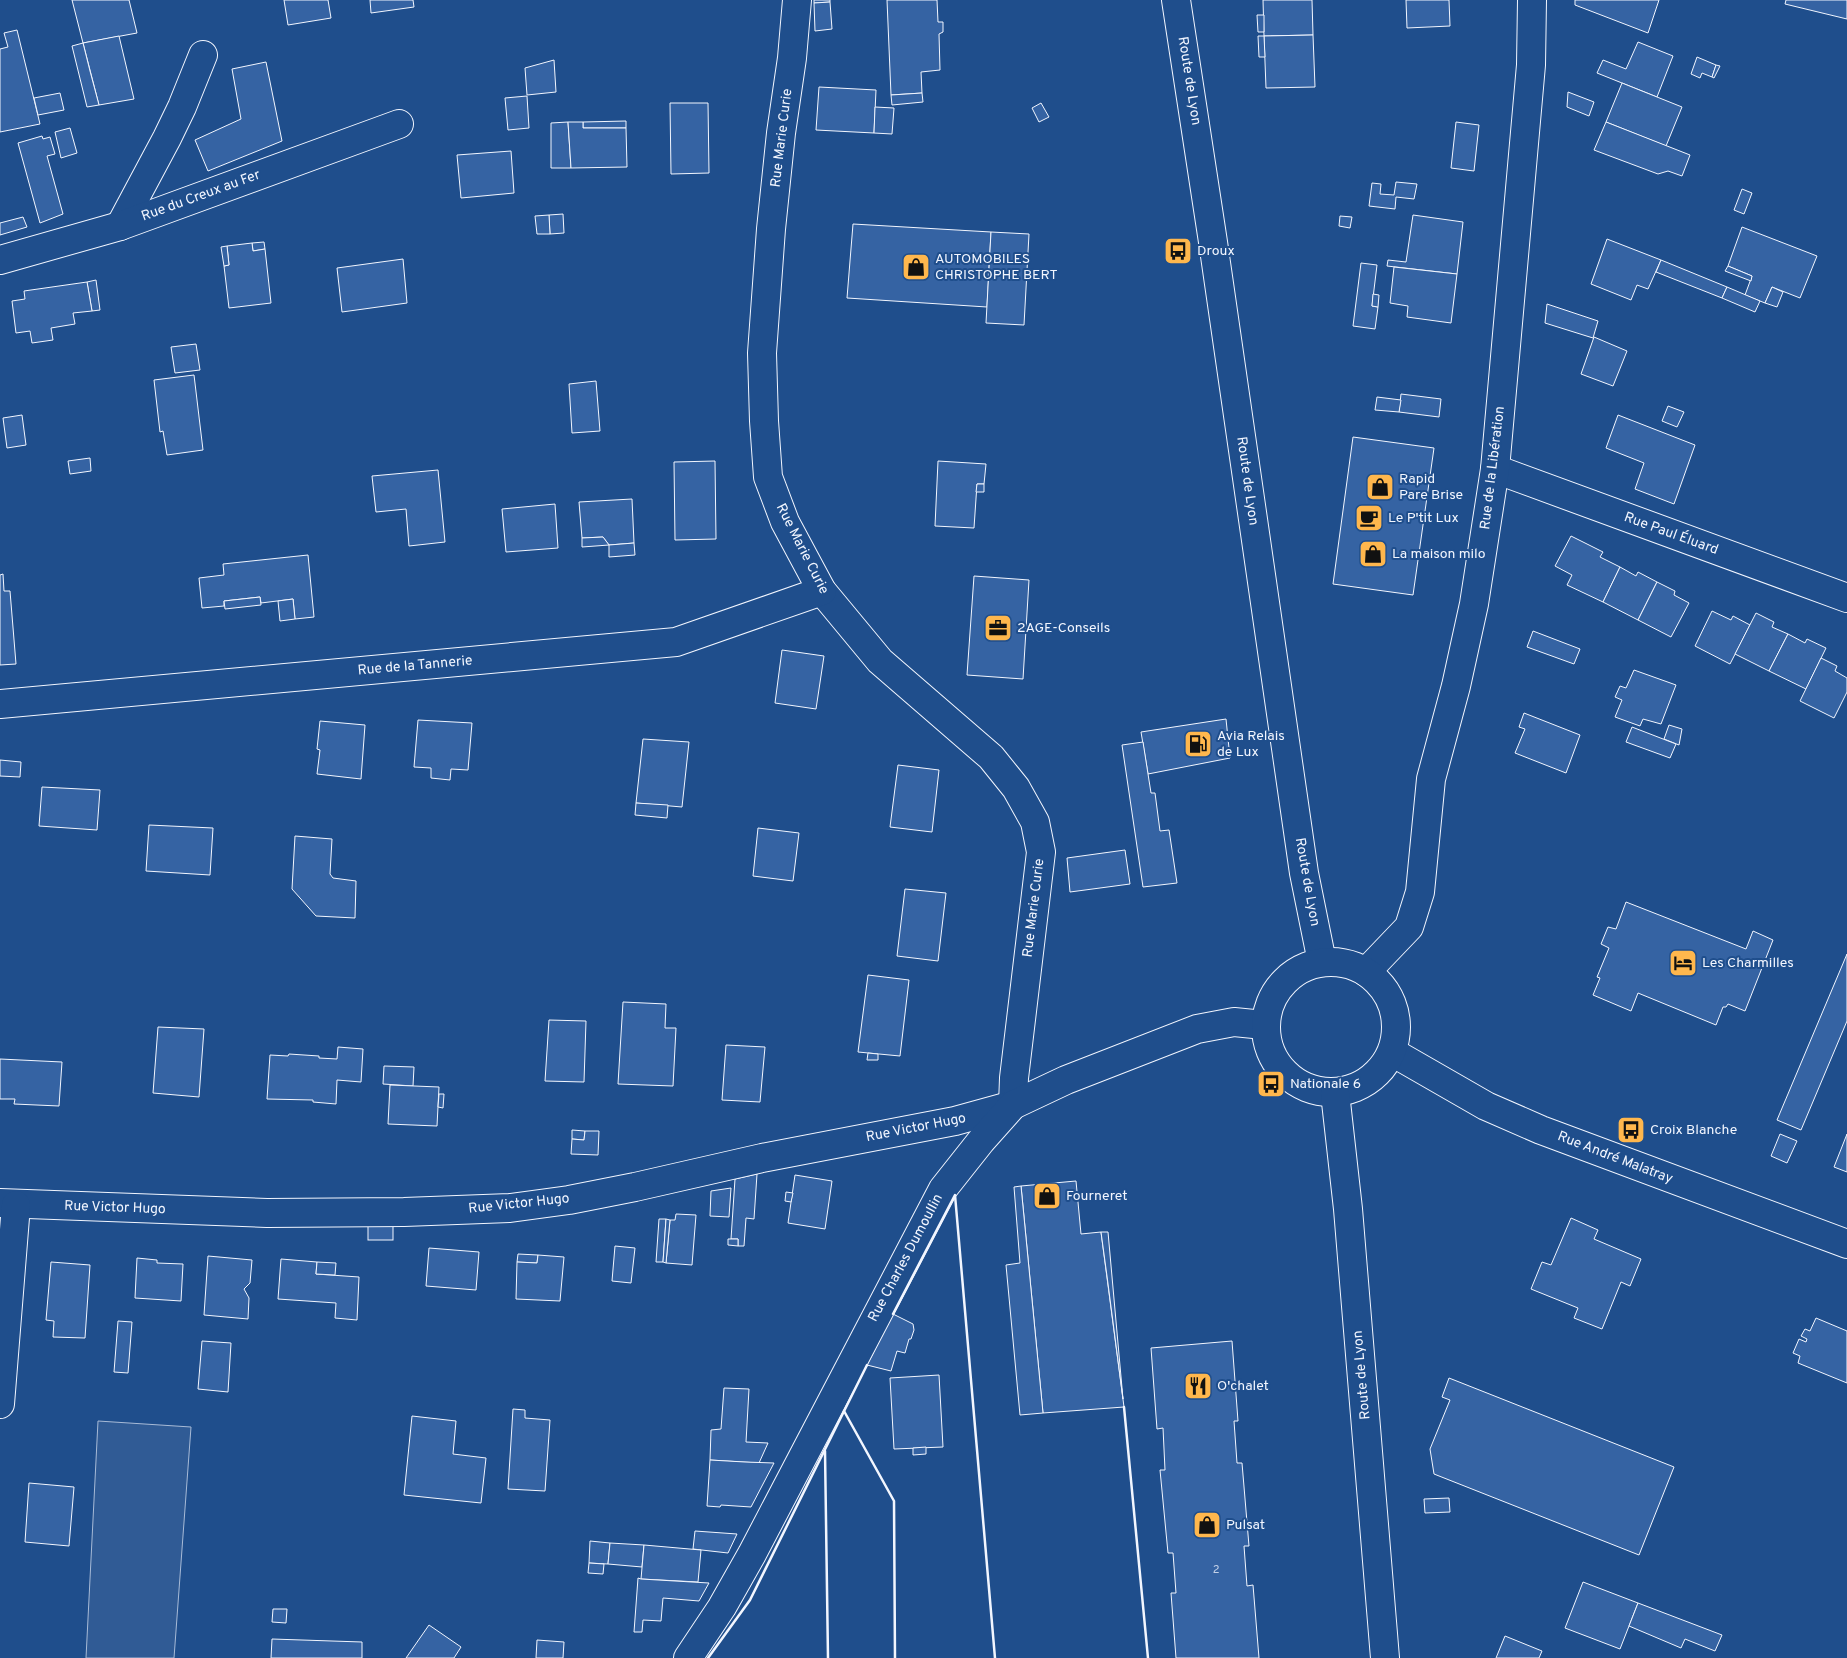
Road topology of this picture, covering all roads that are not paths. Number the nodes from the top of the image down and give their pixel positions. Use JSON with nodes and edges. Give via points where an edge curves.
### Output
{"nodes":[{"id":1,"x":797,"y":0,"type":"edge"},
{"id":2,"x":1176,"y":0,"type":"edge"},
{"id":3,"x":1532,"y":0,"type":"edge"},
{"id":4,"x":203,"y":55,"type":"dead end"},
{"id":5,"x":399,"y":124,"type":"dead end"},
{"id":6,"x":120,"y":226,"type":"junction"},
{"id":7,"x":0,"y":260,"type":"edge"},
{"id":8,"x":1495,"y":469,"type":"junction"},
{"id":9,"x":822,"y":591,"type":"junction"},
{"id":10,"x":1847,"y":598,"type":"edge"},
{"id":11,"x":0,"y":704,"type":"edge"},
{"id":12,"x":1322,"y":962,"type":"junction"},
{"id":13,"x":1366,"y":972,"type":"junction"},
{"id":14,"x":1264,"y":1026,"type":"junction"},
{"id":15,"x":1392,"y":1052,"type":"junction"},
{"id":16,"x":1335,"y":1093,"type":"junction"},
{"id":17,"x":1013,"y":1105,"type":"junction"},
{"id":18,"x":8,"y":1204,"type":"edge"},
{"id":19,"x":1847,"y":1244,"type":"edge"},
{"id":20,"x":0,"y":1404,"type":"edge"},
{"id":21,"x":688,"y":1658,"type":"edge"},
{"id":22,"x":1385,"y":1658,"type":"edge"}],
"edges":[{"from":1,"to":9,"type":"street","name":"Rue Marie Curie","via":[[771,228],[762,353],[764,422],[768,477],[785,522]]},
{"from":2,"to":12,"type":"street","name":"Route de Lyon","via":[[1304,873]]},
{"from":3,"to":8,"type":"street","name":"Rue de la Libération","via":[[1531,66]]},
{"from":4,"to":6,"type":"street","via":[[168,138]]},
{"from":5,"to":6,"type":"street","name":"Rue du Creux au Fer"},
{"from":6,"to":7,"type":"street","name":"Rue du Creux au Fer"},
{"from":8,"to":10,"type":"street","name":"Rue Paul Éluard"},
{"from":8,"to":13,"type":"street","name":"Rue de la Libération","via":[[1474,604],[1431,779],[1420,892],[1409,928]]},
{"from":9,"to":11,"type":"street","name":"Rue de la Tannerie","via":[[676,642]]},
{"from":9,"to":17,"type":"street","name":"Rue Marie Curie","via":[[880,661],[991,757],[1016,788],[1035,822],[1040,852]]},
{"from":12,"to":13,"type":"street","via":[[1345,963]]},
{"from":12,"to":14,"type":"street","via":[[1300,969],[1282,983],[1269,1003]]},
{"from":13,"to":15,"type":"street","via":[[1383,987],[1394,1007],[1397,1029]]},
{"from":14,"to":16,"type":"street","via":[[1268,1047],[1277,1067],[1294,1082],[1313,1091]]},
{"from":14,"to":17,"type":"street","name":"Rue Charles Dumoullin","via":[[1234,1022],[1197,1029],[1066,1080]]},
{"from":15,"to":16,"type":"street","via":[[1370,1081]]},
{"from":15,"to":19,"type":"street","name":"Rue André Malatray","via":[[1486,1106],[1541,1130]]},
{"from":16,"to":22,"type":"street","name":"Route de Lyon","via":[[1350,1229]]},
{"from":17,"to":18,"type":"street","name":"Rue Victor Hugo","via":[[955,1121],[762,1158],[635,1187],[510,1208],[268,1213]]},
{"from":17,"to":21,"type":"street","name":"Rue Charles Dumoullin","via":[[942,1189],[752,1554]]},
{"from":18,"to":20,"type":"street","name":"Rue Victor Hugo"}]}
